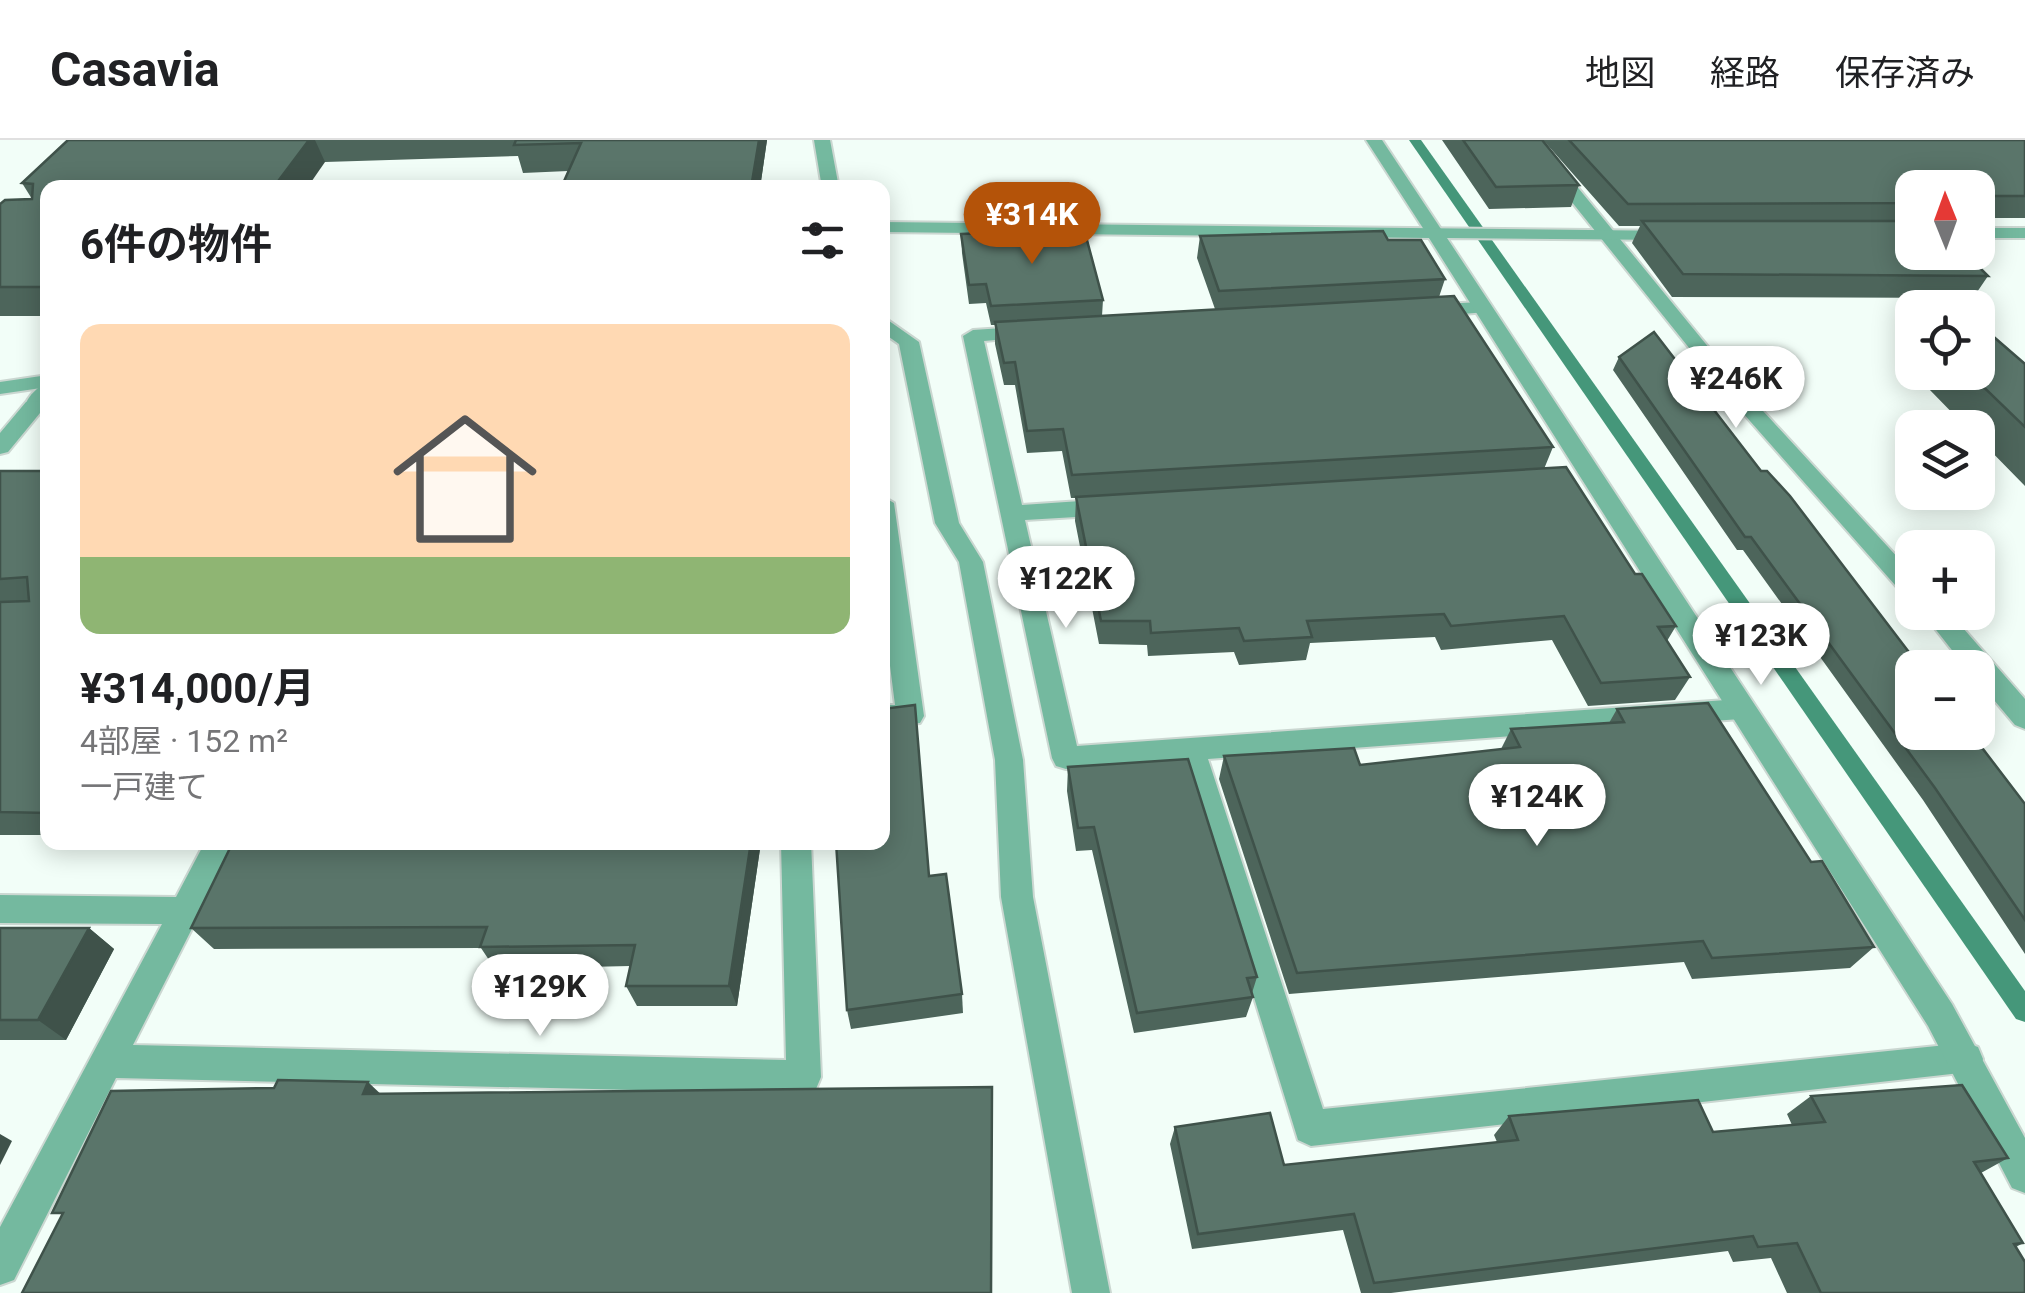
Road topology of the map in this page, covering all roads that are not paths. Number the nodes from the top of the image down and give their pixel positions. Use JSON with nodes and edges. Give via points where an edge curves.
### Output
{"nodes":[{"id":1,"x":822,"y":140,"type":"edge"},
{"id":2,"x":1374,"y":140,"type":"edge"},
{"id":3,"x":1530,"y":140,"type":"edge"},
{"id":4,"x":830,"y":180,"type":"edge"},
{"id":5,"x":890,"y":228,"type":"edge"},
{"id":6,"x":2025,"y":233,"type":"edge"},
{"id":7,"x":1995,"y":234,"type":"edge"},
{"id":8,"x":1436,"y":235,"type":"junction"},
{"id":9,"x":1700,"y":235,"type":"edge"},
{"id":10,"x":1604,"y":236,"type":"junction"},
{"id":11,"x":1480,"y":308,"type":"junction"},
{"id":12,"x":1402,"y":312,"type":"edge"},
{"id":13,"x":890,"y":328,"type":"edge"},
{"id":14,"x":1051,"y":331,"type":"edge"},
{"id":15,"x":40,"y":382,"type":"edge"},
{"id":16,"x":0,"y":388,"type":"edge"},
{"id":17,"x":40,"y":404,"type":"edge"},
{"id":18,"x":0,"y":447,"type":"edge"},
{"id":19,"x":1132,"y":506,"type":"edge"},
{"id":20,"x":1012,"y":513,"type":"junction"},
{"id":21,"x":890,"y":563,"type":"edge"},
{"id":22,"x":1895,"y":569,"type":"edge"},
{"id":23,"x":1949,"y":630,"type":"edge"},
{"id":24,"x":1740,"y":708,"type":"junction"},
{"id":25,"x":890,"y":716,"type":"edge"},
{"id":26,"x":2025,"y":718,"type":"edge"},
{"id":27,"x":1191,"y":749,"type":"junction"},
{"id":28,"x":218,"y":850,"type":"edge"},
{"id":29,"x":796,"y":850,"type":"edge"},
{"id":30,"x":0,"y":909,"type":"edge"},
{"id":31,"x":186,"y":911,"type":"junction"},
{"id":32,"x":1966,"y":1059,"type":"junction"},
{"id":33,"x":106,"y":1061,"type":"junction"},
{"id":34,"x":2025,"y":1175,"type":"edge"},
{"id":35,"x":0,"y":1266,"type":"edge"},
{"id":36,"x":1091,"y":1293,"type":"edge"}],
"edges":[{"from":1,"to":4,"type":"street"},
{"from":2,"to":8,"type":"street"},
{"from":3,"to":10,"type":"street"},
{"from":5,"to":8,"type":"street"},
{"from":6,"to":7,"type":"street"},
{"from":8,"to":10,"type":"street"},
{"from":8,"to":11,"type":"street"},
{"from":9,"to":10,"type":"street"},
{"from":10,"to":22,"type":"street"},
{"from":11,"to":12,"type":"street"},
{"from":11,"to":24,"type":"street","via":[[1579,479]]},
{"from":13,"to":36,"type":"street","via":[[910,342],[947,523],[971,562],[1010,760],[1017,898]]},
{"from":14,"to":20,"type":"street","via":[[973,336]]},
{"from":15,"to":16,"type":"street"},
{"from":17,"to":18,"type":"street"},
{"from":19,"to":20,"type":"street"},
{"from":20,"to":27,"type":"street","via":[[1066,758]]},
{"from":21,"to":25,"type":"street","via":[[910,716]]},
{"from":23,"to":26,"type":"street"},
{"from":24,"to":27,"type":"street"},
{"from":24,"to":32,"type":"street"},
{"from":27,"to":32,"type":"street","via":[[1311,1128]]},
{"from":28,"to":31,"type":"street"},
{"from":29,"to":33,"type":"street","via":[[804,1077]]},
{"from":30,"to":31,"type":"street"},
{"from":31,"to":33,"type":"street"},
{"from":32,"to":34,"type":"street"},
{"from":33,"to":35,"type":"street"}]}
